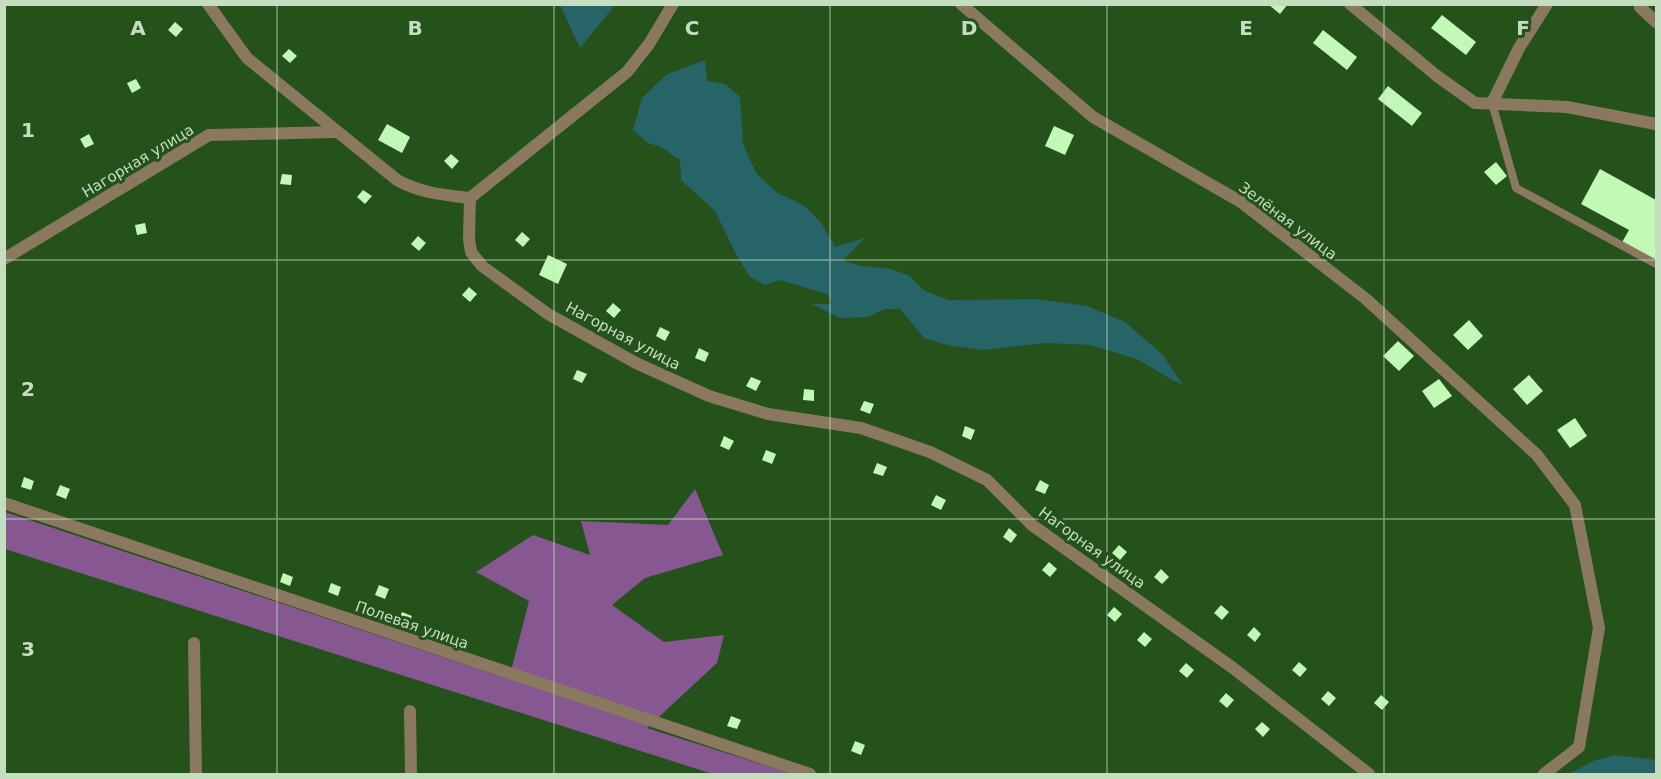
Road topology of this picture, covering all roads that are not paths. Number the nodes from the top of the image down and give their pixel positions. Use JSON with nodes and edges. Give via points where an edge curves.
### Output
{"nodes":[{"id":1,"x":208,"y":4,"type":"edge"},
{"id":2,"x":673,"y":4,"type":"edge"},
{"id":3,"x":961,"y":4,"type":"edge"},
{"id":4,"x":1350,"y":4,"type":"edge"},
{"id":5,"x":1547,"y":4,"type":"edge"},
{"id":6,"x":1640,"y":5,"type":"edge"},
{"id":7,"x":1656,"y":22,"type":"edge"},
{"id":8,"x":1492,"y":103,"type":"junction"},
{"id":9,"x":1656,"y":124,"type":"edge"},
{"id":10,"x":336,"y":132,"type":"junction"},
{"id":11,"x":470,"y":198,"type":"junction"},
{"id":12,"x":4,"y":259,"type":"edge"},
{"id":13,"x":1656,"y":264,"type":"edge"},
{"id":14,"x":4,"y":503,"type":"edge"},
{"id":15,"x":194,"y":643,"type":"dead end"},
{"id":16,"x":410,"y":711,"type":"dead end"},
{"id":17,"x":196,"y":774,"type":"edge"},
{"id":18,"x":411,"y":774,"type":"edge"},
{"id":19,"x":810,"y":774,"type":"edge"},
{"id":20,"x":1368,"y":774,"type":"edge"},
{"id":21,"x":1544,"y":774,"type":"edge"}],
"edges":[{"from":1,"to":10,"type":"street","via":[[247,58]]},
{"from":2,"to":11,"type":"street","via":[[650,44],[627,72]]},
{"from":3,"to":21,"type":"street","name":"Зелёная улица","via":[[1093,117],[1241,202],[1366,299],[1547,467],[1575,505],[1599,628],[1579,747]]},
{"from":4,"to":8,"type":"street","via":[[1475,103]]},
{"from":5,"to":8,"type":"street","via":[[1519,48]]},
{"from":6,"to":7,"type":"street"},
{"from":8,"to":9,"type":"street","via":[[1567,107]]},
{"from":8,"to":13,"type":"lane","via":[[1516,188]]},
{"from":10,"to":11,"type":"street","via":[[411,188]]},
{"from":10,"to":12,"type":"street","name":"Нагорная улица","via":[[209,135]]},
{"from":11,"to":20,"type":"street","name":"Нагорная улица","via":[[471,252],[482,266],[548,314],[636,363],[709,396],[768,414],[861,428],[930,452],[987,480],[1032,525],[1233,668]]},
{"from":14,"to":19,"type":"street","name":"Полевая улица"},
{"from":15,"to":17,"type":"street"},
{"from":16,"to":18,"type":"street"}]}
